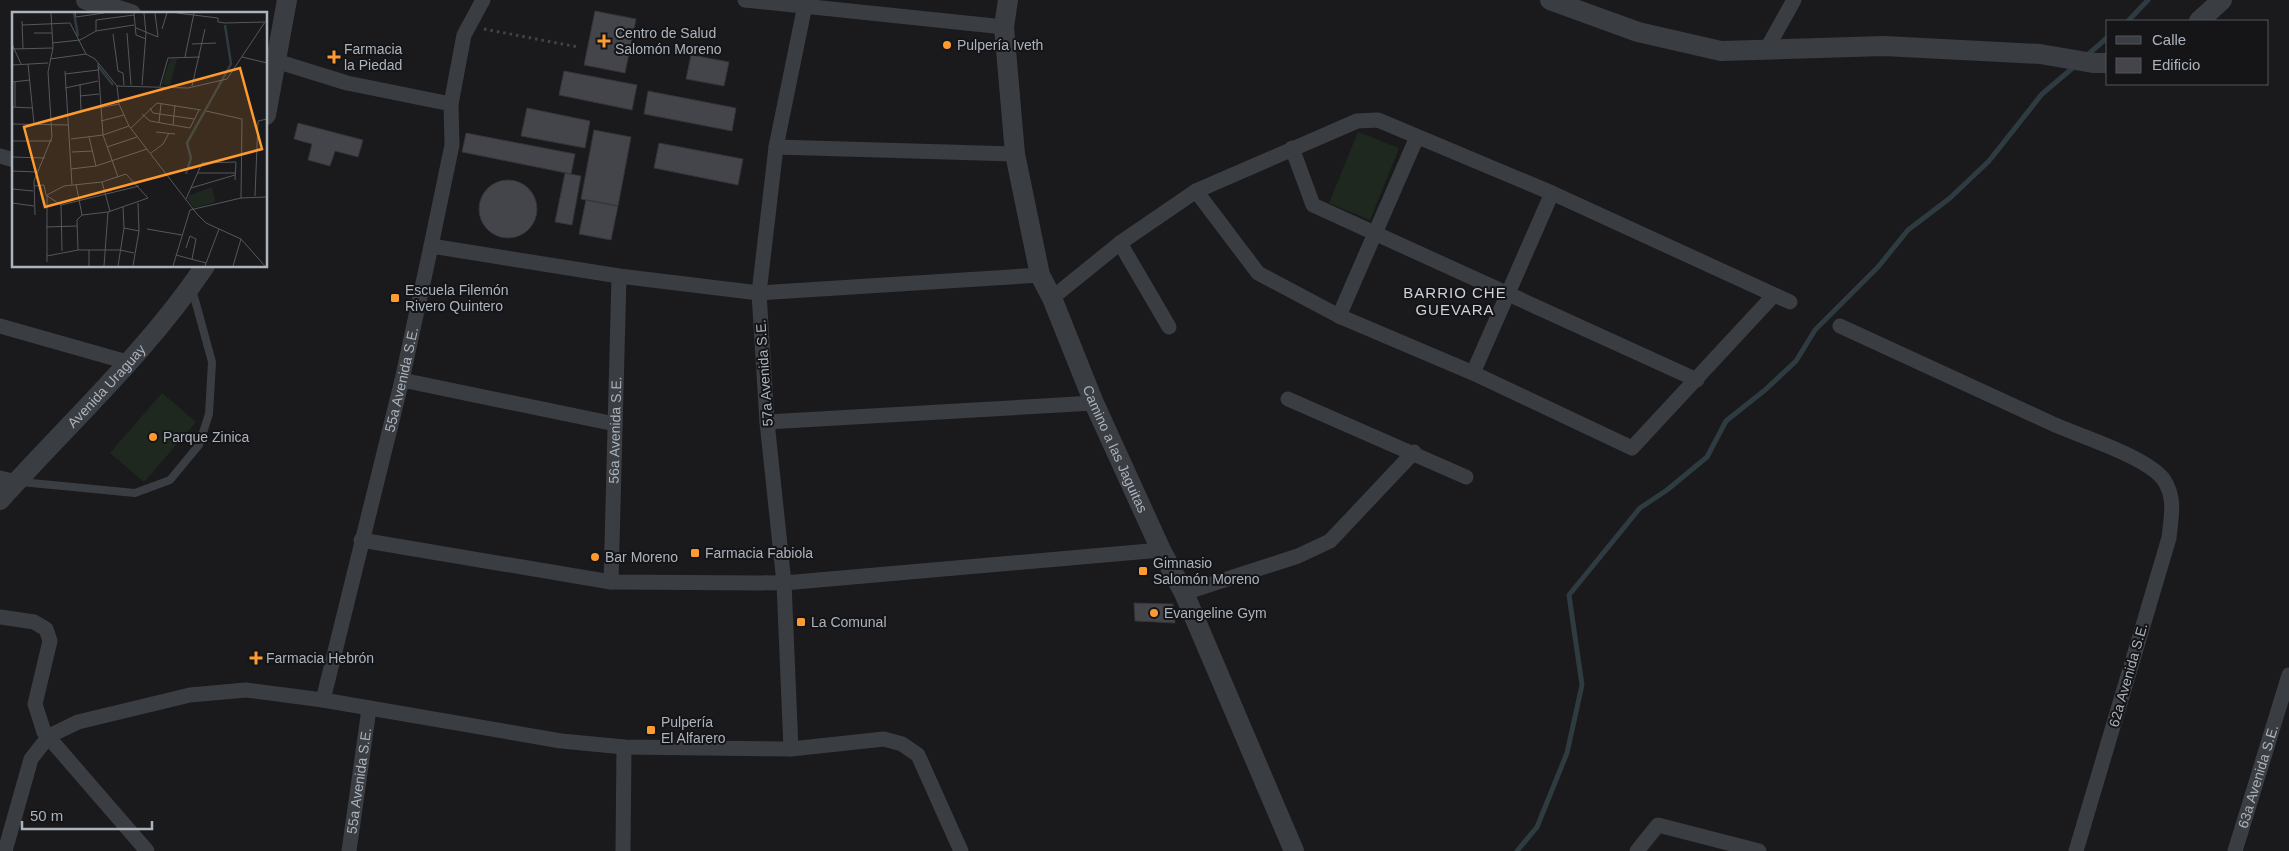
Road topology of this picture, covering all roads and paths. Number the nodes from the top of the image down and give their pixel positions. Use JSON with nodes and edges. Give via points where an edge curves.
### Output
{"nodes":[{"id":1,"x":86,"y":0,"type":"edge"},
{"id":2,"x":287,"y":0,"type":"edge"},
{"id":3,"x":483,"y":0,"type":"edge"},
{"id":4,"x":746,"y":0,"type":"edge"},
{"id":5,"x":1008,"y":0,"type":"edge"},
{"id":6,"x":1550,"y":0,"type":"edge"},
{"id":7,"x":1794,"y":0,"type":"edge"},
{"id":8,"x":2222,"y":0,"type":"edge"},
{"id":9,"x":108,"y":3,"type":"edge"},
{"id":10,"x":805,"y":3,"type":"edge"},
{"id":11,"x":127,"y":12,"type":"edge"},
{"id":12,"x":2200,"y":20,"type":"edge"},
{"id":13,"x":469,"y":26,"type":"junction"},
{"id":14,"x":1004,"y":27,"type":"junction"},
{"id":15,"x":578,"y":47,"type":"dead end"},
{"id":16,"x":1766,"y":50,"type":"junction"},
{"id":17,"x":271,"y":60,"type":"edge"},
{"id":18,"x":2106,"y":63,"type":"edge"},
{"id":19,"x":268,"y":93,"type":"edge"},
{"id":20,"x":451,"y":104,"type":"junction"},
{"id":21,"x":1417,"y":137,"type":"junction"},
{"id":22,"x":776,"y":148,"type":"junction"},
{"id":23,"x":1292,"y":148,"type":"junction"},
{"id":24,"x":1015,"y":154,"type":"junction"},
{"id":25,"x":1196,"y":191,"type":"junction"},
{"id":26,"x":1552,"y":193,"type":"junction"},
{"id":27,"x":1374,"y":234,"type":"junction"},
{"id":28,"x":1120,"y":243,"type":"junction"},
{"id":29,"x":432,"y":246,"type":"junction"},
{"id":30,"x":204,"y":268,"type":"edge"},
{"id":31,"x":1040,"y":275,"type":"junction"},
{"id":32,"x":619,"y":276,"type":"junction"},
{"id":33,"x":191,"y":286,"type":"junction"},
{"id":34,"x":759,"y":293,"type":"junction"},
{"id":35,"x":1507,"y":295,"type":"junction"},
{"id":36,"x":1774,"y":295,"type":"junction"},
{"id":37,"x":1052,"y":298,"type":"junction"},
{"id":38,"x":1790,"y":302,"type":"dead end"},
{"id":39,"x":1339,"y":316,"type":"junction"},
{"id":40,"x":0,"y":326,"type":"edge"},
{"id":41,"x":1840,"y":326,"type":"dead end"},
{"id":42,"x":1169,"y":327,"type":"dead end"},
{"id":43,"x":127,"y":362,"type":"junction"},
{"id":44,"x":1473,"y":373,"type":"junction"},
{"id":45,"x":402,"y":380,"type":"junction"},
{"id":46,"x":1697,"y":380,"type":"junction"},
{"id":47,"x":1288,"y":399,"type":"dead end"},
{"id":48,"x":1094,"y":404,"type":"junction"},
{"id":49,"x":767,"y":422,"type":"junction"},
{"id":50,"x":615,"y":424,"type":"junction"},
{"id":51,"x":1414,"y":452,"type":"junction"},
{"id":52,"x":1466,"y":476,"type":"dead end"},
{"id":53,"x":8,"y":480,"type":"edge"},
{"id":54,"x":0,"y":500,"type":"edge"},
{"id":55,"x":361,"y":540,"type":"junction"},
{"id":56,"x":1161,"y":550,"type":"junction"},
{"id":57,"x":612,"y":582,"type":"junction"},
{"id":58,"x":784,"y":583,"type":"junction"},
{"id":59,"x":1184,"y":593,"type":"junction"},
{"id":60,"x":0,"y":617,"type":"edge"},
{"id":61,"x":2289,"y":675,"type":"edge"},
{"id":62,"x":323,"y":700,"type":"junction"},
{"id":63,"x":369,"y":709,"type":"junction"},
{"id":64,"x":49,"y":736,"type":"junction"},
{"id":65,"x":624,"y":747,"type":"junction"},
{"id":66,"x":791,"y":748,"type":"junction"},
{"id":67,"x":4,"y":851,"type":"edge"},
{"id":68,"x":147,"y":851,"type":"edge"},
{"id":69,"x":349,"y":851,"type":"edge"},
{"id":70,"x":623,"y":851,"type":"edge"},
{"id":71,"x":961,"y":851,"type":"edge"},
{"id":72,"x":1294,"y":851,"type":"edge"},
{"id":73,"x":1637,"y":851,"type":"edge"},
{"id":74,"x":1759,"y":851,"type":"edge"},
{"id":75,"x":2076,"y":851,"type":"edge"},
{"id":76,"x":2235,"y":851,"type":"edge"}],
"edges":[{"from":1,"to":9,"type":"street"},
{"from":2,"to":17,"type":"street"},
{"from":3,"to":13,"type":"street","name":"55a Avenida S.E."},
{"from":4,"to":10,"type":"street"},
{"from":5,"to":14,"type":"street","name":"Camino a las Jaguitas"},
{"from":6,"to":16,"type":"street","via":[[1638,32],[1721,51]]},
{"from":7,"to":16,"type":"street"},
{"from":8,"to":12,"type":"street"},
{"from":9,"to":11,"type":"street"},
{"from":10,"to":14,"type":"street"},
{"from":10,"to":22,"type":"street","name":"57a Avenida S.E."},
{"from":13,"to":15,"type":"path"},
{"from":13,"to":20,"type":"street","name":"55a Avenida S.E.","via":[[464,35]]},
{"from":14,"to":24,"type":"street","name":"Camino a las Jaguitas"},
{"from":16,"to":18,"type":"street","via":[[1884,46],[2040,54]]},
{"from":17,"to":19,"type":"street"},
{"from":17,"to":20,"type":"street","via":[[347,83]]},
{"from":20,"to":29,"type":"street","name":"55a Avenida S.E.","via":[[452,145]]},
{"from":21,"to":23,"type":"street","via":[[1378,120],[1357,121]]},
{"from":21,"to":26,"type":"street"},
{"from":21,"to":27,"type":"street"},
{"from":22,"to":24,"type":"street"},
{"from":22,"to":34,"type":"street","name":"57a Avenida S.E."},
{"from":23,"to":25,"type":"street"},
{"from":23,"to":27,"type":"street","via":[[1313,205]]},
{"from":24,"to":31,"type":"street","name":"Camino a las Jaguitas"},
{"from":25,"to":28,"type":"street"},
{"from":25,"to":39,"type":"street","via":[[1253,269]]},
{"from":26,"to":35,"type":"street"},
{"from":26,"to":36,"type":"street"},
{"from":27,"to":35,"type":"street"},
{"from":27,"to":39,"type":"street"},
{"from":28,"to":37,"type":"street"},
{"from":28,"to":42,"type":"street"},
{"from":29,"to":32,"type":"street"},
{"from":29,"to":45,"type":"street","name":"55a Avenida S.E."},
{"from":30,"to":33,"type":"street","name":"Avenida Uraguay"},
{"from":31,"to":34,"type":"street"},
{"from":31,"to":37,"type":"street","name":"Camino a las Jaguitas"},
{"from":32,"to":34,"type":"street"},
{"from":32,"to":50,"type":"street","name":"56a Avenida S.E."},
{"from":33,"to":43,"type":"street","name":"Avenida Uraguay"},
{"from":33,"to":53,"type":"lane","via":[[212,362],[209,414],[199,445],[170,480],[135,493]]},
{"from":34,"to":49,"type":"street","name":"57a Avenida S.E."},
{"from":35,"to":44,"type":"street"},
{"from":35,"to":46,"type":"street"},
{"from":36,"to":38,"type":"street"},
{"from":36,"to":46,"type":"street"},
{"from":37,"to":48,"type":"street","name":"Camino a las Jaguitas"},
{"from":39,"to":44,"type":"street"},
{"from":40,"to":43,"type":"street"},
{"from":41,"to":75,"type":"street","name":"62a Avenida S.E.","via":[[2138,460],[2164,479],[2173,498],[2168,538]]},
{"from":43,"to":53,"type":"street","name":"Avenida Uraguay"},
{"from":44,"to":46,"type":"street","via":[[1632,448]]},
{"from":45,"to":50,"type":"street"},
{"from":45,"to":55,"type":"street","name":"55a Avenida S.E."},
{"from":47,"to":51,"type":"street"},
{"from":48,"to":49,"type":"street"},
{"from":48,"to":56,"type":"street","name":"Camino a las Jaguitas"},
{"from":49,"to":58,"type":"street","name":"57a Avenida S.E."},
{"from":50,"to":57,"type":"street","name":"56a Avenida S.E."},
{"from":51,"to":52,"type":"street"},
{"from":51,"to":59,"type":"street","via":[[1330,542],[1298,556]]},
{"from":53,"to":54,"type":"street","name":"Avenida Uraguay"},
{"from":55,"to":57,"type":"street"},
{"from":55,"to":62,"type":"street","name":"55a Avenida S.E."},
{"from":56,"to":58,"type":"street"},
{"from":56,"to":59,"type":"street","name":"Camino a las Jaguitas"},
{"from":57,"to":58,"type":"street"},
{"from":58,"to":66,"type":"street","name":"57a Avenida S.E."},
{"from":59,"to":72,"type":"street","name":"Camino a las Jaguitas"},
{"from":60,"to":64,"type":"street","via":[[34,622],[46,630],[50,641],[35,704],[44,732]]},
{"from":61,"to":76,"type":"street","name":"63a Avenida S.E."},
{"from":62,"to":63,"type":"street"},
{"from":62,"to":64,"type":"street","via":[[246,690],[190,695],[78,722]]},
{"from":63,"to":65,"type":"street","via":[[561,741]]},
{"from":63,"to":69,"type":"street","name":"55a Avenida S.E."},
{"from":64,"to":67,"type":"street","via":[[31,759]]},
{"from":64,"to":68,"type":"street"},
{"from":65,"to":66,"type":"street"},
{"from":65,"to":70,"type":"street"},
{"from":66,"to":71,"type":"street","via":[[884,738],[902,744],[918,755]]},
{"from":73,"to":74,"type":"street","via":[[1658,825]]}]}
